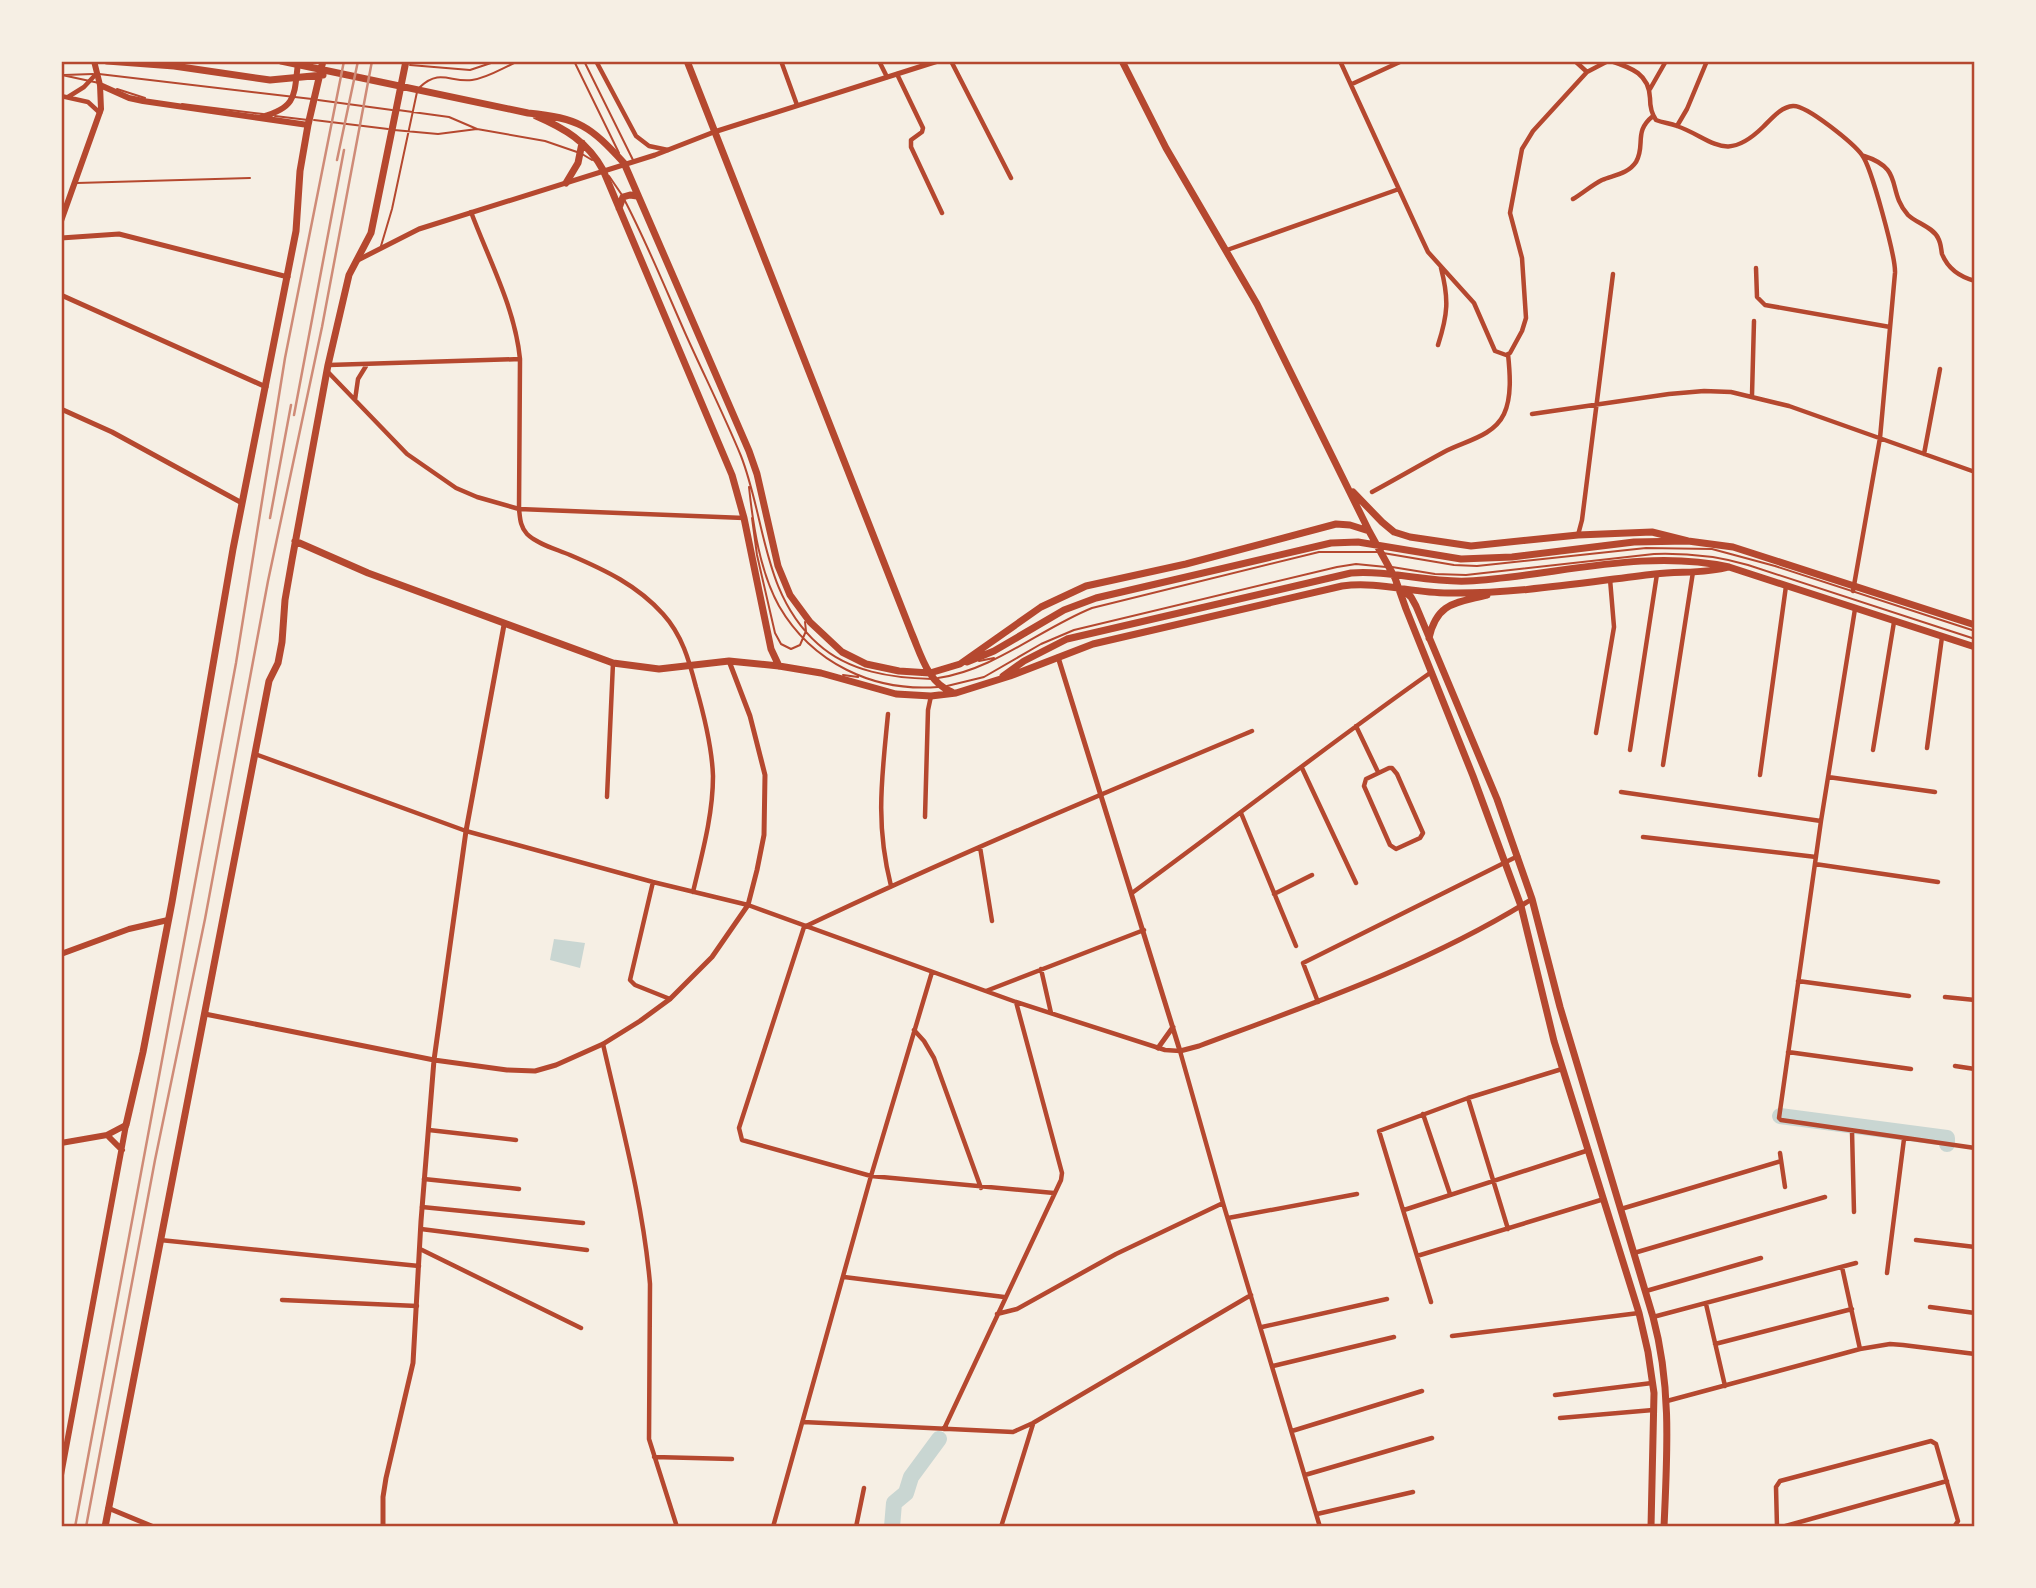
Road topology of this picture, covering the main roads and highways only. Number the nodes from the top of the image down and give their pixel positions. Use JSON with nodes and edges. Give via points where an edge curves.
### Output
{"nodes":[{"id":1,"x":94,"y":61,"type":"edge"},
{"id":2,"x":107,"y":61,"type":"edge"},
{"id":3,"x":281,"y":61,"type":"edge"},
{"id":4,"x":298,"y":61,"type":"edge"},
{"id":5,"x":322,"y":61,"type":"edge"},
{"id":6,"x":687,"y":61,"type":"edge"},
{"id":7,"x":1122,"y":61,"type":"edge"},
{"id":8,"x":405,"y":63,"type":"edge"},
{"id":9,"x":341,"y":73,"type":"junction"},
{"id":10,"x":100,"y":85,"type":"junction"},
{"id":11,"x":528,"y":113,"type":"junction"},
{"id":12,"x":260,"y":118,"type":"junction"},
{"id":13,"x":308,"y":125,"type":"junction"},
{"id":14,"x":582,"y":143,"type":"junction"},
{"id":15,"x":566,"y":183,"type":"road end"},
{"id":16,"x":638,"y":196,"type":"junction"},
{"id":17,"x":620,"y":208,"type":"junction"},
{"id":18,"x":61,"y":221,"type":"edge"},
{"id":19,"x":1346,"y":484,"type":"junction"},
{"id":20,"x":1370,"y":533,"type":"junction"},
{"id":21,"x":295,"y":541,"type":"junction"},
{"id":22,"x":1688,"y":541,"type":"junction"},
{"id":23,"x":1729,"y":567,"type":"junction"},
{"id":24,"x":1399,"y":588,"type":"junction"},
{"id":25,"x":1502,"y":592,"type":"junction"},
{"id":26,"x":1975,"y":625,"type":"edge"},
{"id":27,"x":1429,"y":638,"type":"junction"},
{"id":28,"x":1975,"y":647,"type":"edge"},
{"id":29,"x":960,"y":664,"type":"junction"},
{"id":30,"x":779,"y":666,"type":"junction"},
{"id":31,"x":932,"y":676,"type":"junction"},
{"id":32,"x":1000,"y":678,"type":"junction"},
{"id":33,"x":956,"y":693,"type":"junction"},
{"id":34,"x":168,"y":920,"type":"junction"},
{"id":35,"x":61,"y":954,"type":"edge"},
{"id":36,"x":126,"y":1125,"type":"junction"},
{"id":37,"x":107,"y":1135,"type":"junction"},
{"id":38,"x":61,"y":1143,"type":"edge"},
{"id":39,"x":122,"y":1150,"type":"junction"},
{"id":40,"x":61,"y":1475,"type":"edge"},
{"id":41,"x":105,"y":1527,"type":"edge"},
{"id":42,"x":1650,"y":1527,"type":"edge"},
{"id":43,"x":1664,"y":1527,"type":"edge"}],
"edges":[{"from":1,"to":10,"type":"main road"},
{"from":2,"to":9,"type":"main road","via":[[270,80]]},
{"from":3,"to":9,"type":"main road"},
{"from":4,"to":12,"type":"main road","via":[[295,89],[287,106]]},
{"from":5,"to":9,"type":"main road"},
{"from":5,"to":13,"type":"main road"},
{"from":6,"to":31,"type":"main road"},
{"from":7,"to":19,"type":"main road","via":[[1166,148],[1257,304]]},
{"from":8,"to":21,"type":"main road","via":[[371,233],[349,275],[327,368]]},
{"from":9,"to":11,"type":"main road"},
{"from":10,"to":12,"type":"main road","via":[[129,98]]},
{"from":10,"to":18,"type":"main road","via":[[100,113]]},
{"from":11,"to":14,"type":"main road","via":[[566,130]]},
{"from":11,"to":16,"type":"main road","via":[[563,117],[597,134],[624,163]]},
{"from":12,"to":13,"type":"main road"},
{"from":13,"to":34,"type":"main road","via":[[288,277],[242,503]]},
{"from":14,"to":15,"type":"main road","via":[[578,163]]},
{"from":14,"to":17,"type":"main road","via":[[595,156]]},
{"from":16,"to":17,"type":"main road","via":[[623,198]]},
{"from":16,"to":31,"type":"main road","via":[[749,452],[778,566],[790,595],[819,632],[842,652],[866,664]]},
{"from":17,"to":30,"type":"main road","via":[[726,458],[744,518],[771,649]]},
{"from":19,"to":20,"type":"main road"},
{"from":19,"to":22,"type":"main road","via":[[1374,516],[1394,532],[1410,537],[1471,546],[1641,530]]},
{"from":20,"to":24,"type":"main road"},
{"from":20,"to":29,"type":"main road","via":[[1336,524],[1086,586],[1041,607]]},
{"from":21,"to":30,"type":"main road","via":[[368,573],[612,663],[659,669],[729,661]]},
{"from":21,"to":41,"type":"main road","via":[[278,663],[269,681]]},
{"from":22,"to":26,"type":"main road","via":[[1733,547]]},
{"from":22,"to":29,"type":"main road","via":[[1634,542],[1475,559],[1358,542],[1316,546],[1096,598]]},
{"from":23,"to":25,"type":"main road"},
{"from":23,"to":28,"type":"main road"},
{"from":23,"to":32,"type":"main road","via":[[1650,561],[1445,582],[1383,572],[1351,573],[1067,639]]},
{"from":24,"to":25,"type":"main road"},
{"from":24,"to":27,"type":"main road","via":[[1411,597]]},
{"from":24,"to":32,"type":"main road","via":[[1342,586],[1093,644]]},
{"from":24,"to":42,"type":"main road","via":[[1521,906],[1563,1068],[1639,1313],[1653,1382]]},
{"from":25,"to":27,"type":"main road","via":[[1446,607],[1436,616]]},
{"from":27,"to":43,"type":"main road","via":[[1518,856],[1653,1317],[1667,1401]]},
{"from":29,"to":31,"type":"main road"},
{"from":30,"to":33,"type":"main road","via":[[896,694]]},
{"from":31,"to":33,"type":"main road","via":[[941,687]]},
{"from":32,"to":33,"type":"main road"},
{"from":34,"to":35,"type":"main road","via":[[128,929]]},
{"from":34,"to":36,"type":"main road"},
{"from":36,"to":37,"type":"main road"},
{"from":36,"to":39,"type":"main road"},
{"from":37,"to":38,"type":"main road"},
{"from":37,"to":39,"type":"main road"},
{"from":39,"to":40,"type":"main road"}]}
